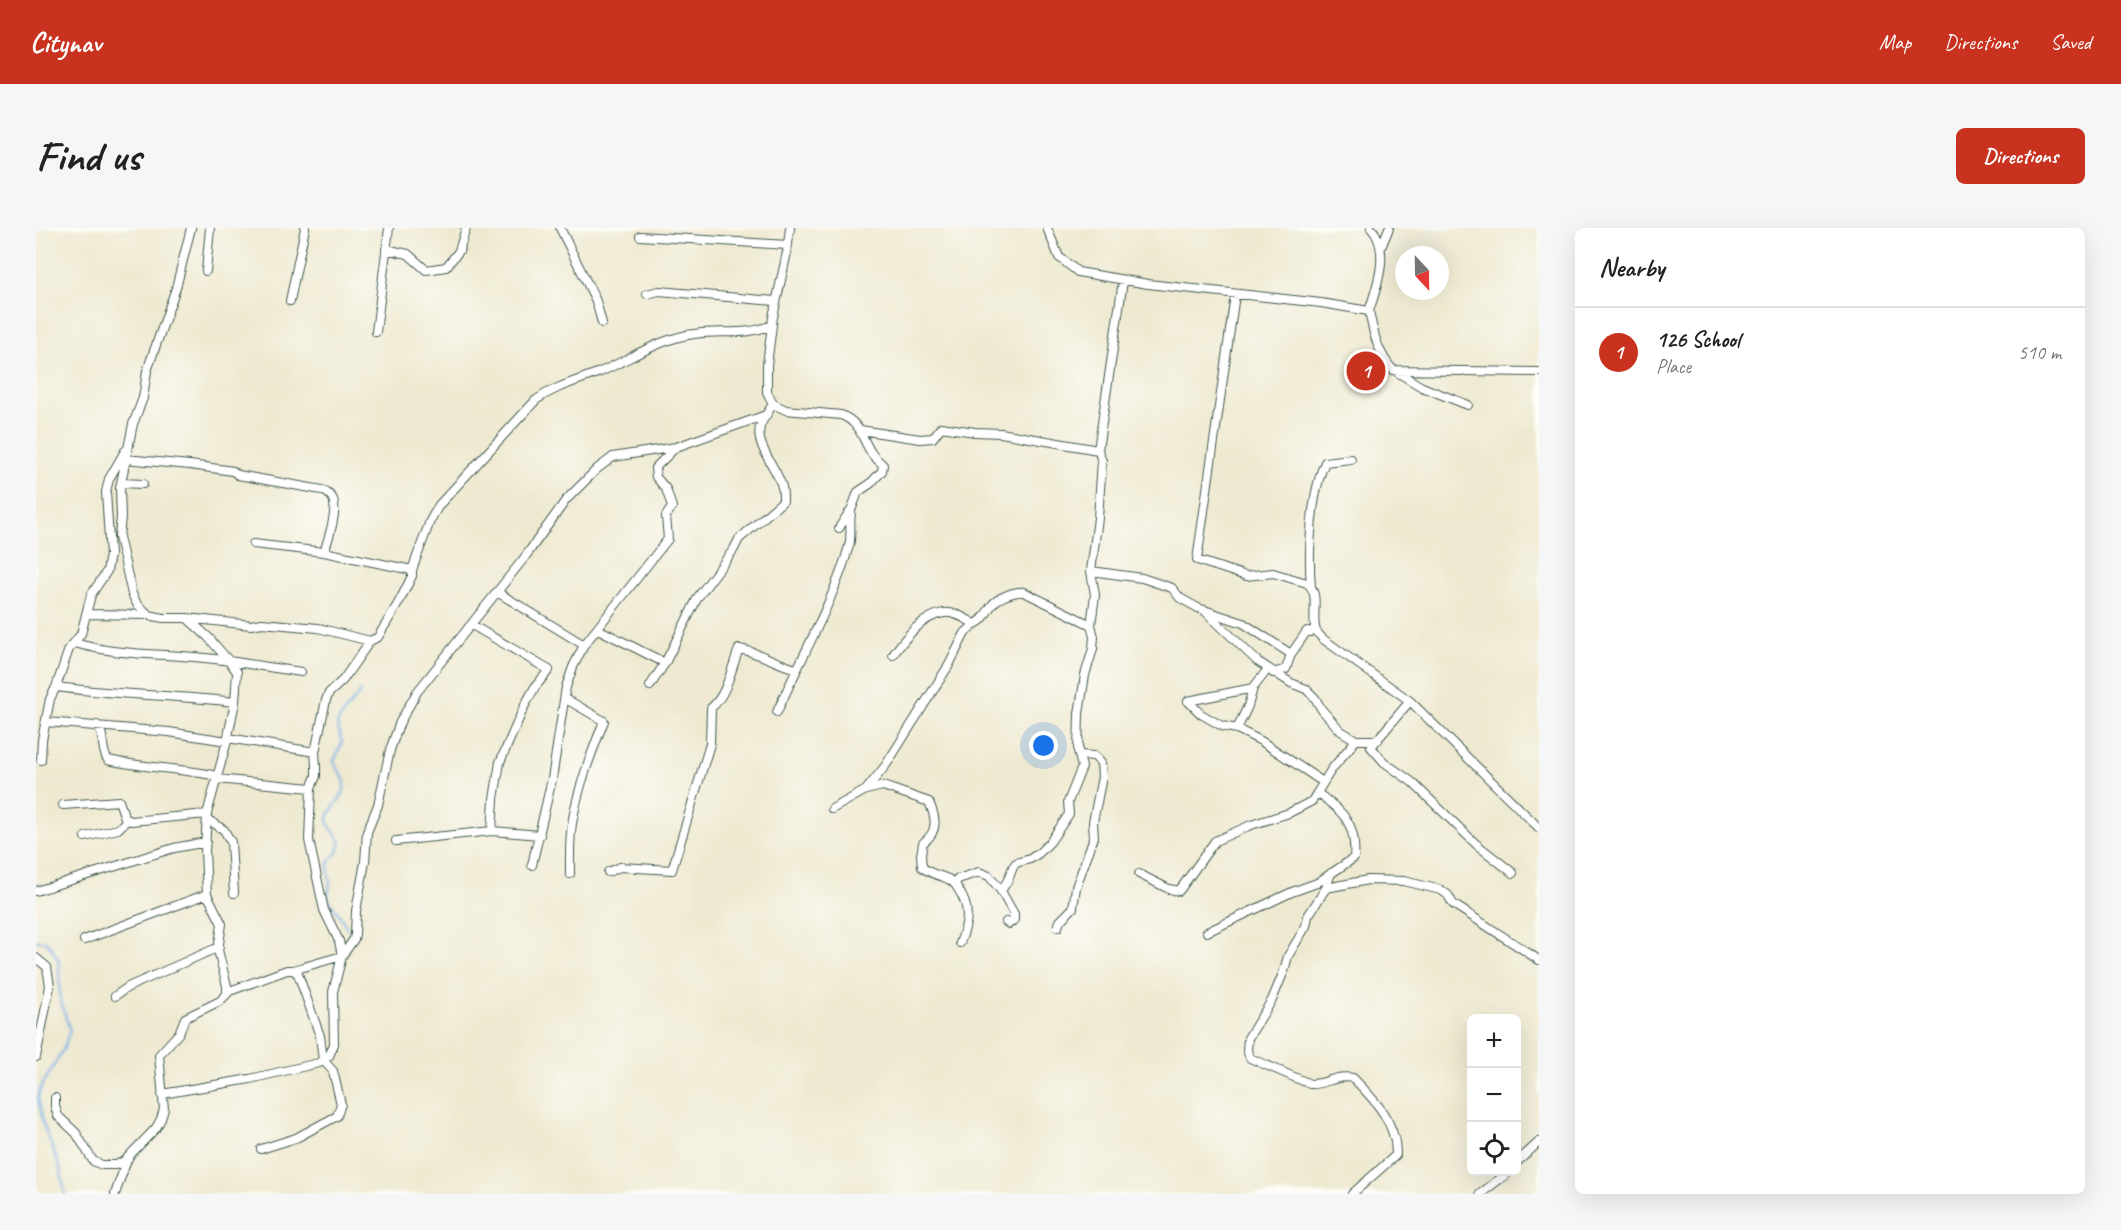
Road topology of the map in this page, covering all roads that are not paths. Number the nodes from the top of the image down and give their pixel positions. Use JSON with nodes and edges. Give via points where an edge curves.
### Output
{"nodes":[{"id":1,"x":191,"y":228,"type":"edge"},
{"id":2,"x":210,"y":228,"type":"edge"},
{"id":3,"x":305,"y":228,"type":"edge"},
{"id":4,"x":389,"y":228,"type":"edge"},
{"id":5,"x":466,"y":228,"type":"edge"},
{"id":6,"x":560,"y":228,"type":"edge"},
{"id":7,"x":790,"y":228,"type":"edge"},
{"id":8,"x":1047,"y":228,"type":"edge"},
{"id":9,"x":1371,"y":228,"type":"edge"},
{"id":10,"x":1389,"y":228,"type":"edge"},
{"id":11,"x":640,"y":236,"type":"dead end"},
{"id":12,"x":788,"y":245,"type":"junction"},
{"id":13,"x":1382,"y":245,"type":"junction"},
{"id":14,"x":386,"y":249,"type":"junction"},
{"id":15,"x":206,"y":271,"type":"dead end"},
{"id":16,"x":1123,"y":281,"type":"junction"},
{"id":17,"x":647,"y":294,"type":"dead end"},
{"id":18,"x":1235,"y":294,"type":"junction"},
{"id":19,"x":290,"y":301,"type":"dead end"},
{"id":20,"x":776,"y":302,"type":"junction"},
{"id":21,"x":1369,"y":311,"type":"junction"},
{"id":22,"x":602,"y":323,"type":"dead end"},
{"id":23,"x":772,"y":325,"type":"junction"},
{"id":24,"x":376,"y":332,"type":"dead end"},
{"id":25,"x":1394,"y":370,"type":"junction"},
{"id":26,"x":1539,"y":372,"type":"edge"},
{"id":27,"x":773,"y":404,"type":"junction"},
{"id":28,"x":1468,"y":405,"type":"dead end"},
{"id":29,"x":766,"y":415,"type":"junction"},
{"id":30,"x":860,"y":430,"type":"junction"},
{"id":31,"x":128,"y":445,"type":"junction"},
{"id":32,"x":676,"y":447,"type":"junction"},
{"id":33,"x":1098,"y":450,"type":"junction"},
{"id":34,"x":125,"y":459,"type":"junction"},
{"id":35,"x":1351,"y":459,"type":"dead end"},
{"id":36,"x":120,"y":483,"type":"junction"},
{"id":37,"x":143,"y":484,"type":"dead end"},
{"id":38,"x":852,"y":508,"type":"junction"},
{"id":39,"x":839,"y":528,"type":"dead end"},
{"id":40,"x":254,"y":544,"type":"dead end"},
{"id":41,"x":324,"y":552,"type":"junction"},
{"id":42,"x":412,"y":570,"type":"junction"},
{"id":43,"x":1091,"y":571,"type":"junction"},
{"id":44,"x":1311,"y":586,"type":"junction"},
{"id":45,"x":496,"y":592,"type":"junction"},
{"id":46,"x":1205,"y":610,"type":"junction"},
{"id":47,"x":86,"y":614,"type":"junction"},
{"id":48,"x":149,"y":615,"type":"junction"},
{"id":49,"x":187,"y":618,"type":"junction"},
{"id":50,"x":975,"y":624,"type":"junction"},
{"id":51,"x":472,"y":625,"type":"junction"},
{"id":52,"x":1091,"y":625,"type":"junction"},
{"id":53,"x":1315,"y":628,"type":"junction"},
{"id":54,"x":598,"y":629,"type":"junction"},
{"id":55,"x":370,"y":641,"type":"junction"},
{"id":56,"x":75,"y":643,"type":"junction"},
{"id":57,"x":584,"y":645,"type":"junction"},
{"id":58,"x":1291,"y":654,"type":"junction"},
{"id":59,"x":893,"y":655,"type":"dead end"},
{"id":60,"x":229,"y":661,"type":"junction"},
{"id":61,"x":665,"y":663,"type":"junction"},
{"id":62,"x":796,"y":669,"type":"junction"},
{"id":63,"x":1271,"y":671,"type":"junction"},
{"id":64,"x":301,"y":672,"type":"dead end"},
{"id":65,"x":650,"y":686,"type":"dead end"},
{"id":66,"x":56,"y":687,"type":"junction"},
{"id":67,"x":1253,"y":688,"type":"junction"},
{"id":68,"x":566,"y":699,"type":"junction"},
{"id":69,"x":1410,"y":701,"type":"junction"},
{"id":70,"x":235,"y":702,"type":"junction"},
{"id":71,"x":777,"y":712,"type":"dead end"},
{"id":72,"x":46,"y":722,"type":"junction"},
{"id":73,"x":97,"y":725,"type":"junction"},
{"id":74,"x":1237,"y":729,"type":"junction"},
{"id":75,"x":228,"y":740,"type":"junction"},
{"id":76,"x":1356,"y":740,"type":"junction"},
{"id":77,"x":1378,"y":740,"type":"junction"},
{"id":78,"x":315,"y":752,"type":"junction"},
{"id":79,"x":1079,"y":755,"type":"junction"},
{"id":80,"x":41,"y":760,"type":"dead end"},
{"id":81,"x":217,"y":777,"type":"junction"},
{"id":82,"x":1323,"y":782,"type":"junction"},
{"id":83,"x":311,"y":788,"type":"junction"},
{"id":84,"x":866,"y":790,"type":"junction"},
{"id":85,"x":1317,"y":793,"type":"junction"},
{"id":86,"x":63,"y":805,"type":"dead end"},
{"id":87,"x":832,"y":809,"type":"dead end"},
{"id":88,"x":207,"y":817,"type":"junction"},
{"id":89,"x":127,"y":820,"type":"junction"},
{"id":90,"x":1539,"y":828,"type":"edge"},
{"id":91,"x":492,"y":831,"type":"junction"},
{"id":92,"x":540,"y":835,"type":"junction"},
{"id":93,"x":85,"y":837,"type":"dead end"},
{"id":94,"x":396,"y":841,"type":"dead end"},
{"id":95,"x":206,"y":842,"type":"junction"},
{"id":96,"x":532,"y":865,"type":"dead end"},
{"id":97,"x":608,"y":872,"type":"dead end"},
{"id":98,"x":1331,"y":873,"type":"junction"},
{"id":99,"x":1513,"y":873,"type":"dead end"},
{"id":100,"x":570,"y":874,"type":"dead end"},
{"id":101,"x":1139,"y":874,"type":"dead end"},
{"id":102,"x":955,"y":884,"type":"junction"},
{"id":103,"x":1326,"y":888,"type":"junction"},
{"id":104,"x":36,"y":891,"type":"edge"},
{"id":105,"x":1001,"y":891,"type":"junction"},
{"id":106,"x":234,"y":893,"type":"dead end"},
{"id":107,"x":207,"y":894,"type":"junction"},
{"id":108,"x":1006,"y":922,"type":"dead end"},
{"id":109,"x":1058,"y":927,"type":"dead end"},
{"id":110,"x":1207,"y":932,"type":"dead end"},
{"id":111,"x":84,"y":940,"type":"dead end"},
{"id":112,"x":960,"y":943,"type":"dead end"},
{"id":113,"x":219,"y":947,"type":"junction"},
{"id":114,"x":342,"y":956,"type":"junction"},
{"id":115,"x":36,"y":958,"type":"edge"},
{"id":116,"x":1539,"y":960,"type":"edge"},
{"id":117,"x":293,"y":970,"type":"junction"},
{"id":118,"x":227,"y":992,"type":"junction"},
{"id":119,"x":115,"y":996,"type":"dead end"},
{"id":120,"x":36,"y":1057,"type":"edge"},
{"id":121,"x":323,"y":1060,"type":"junction"},
{"id":122,"x":162,"y":1094,"type":"junction"},
{"id":123,"x":56,"y":1098,"type":"dead end"},
{"id":124,"x":1539,"y":1142,"type":"edge"},
{"id":125,"x":261,"y":1149,"type":"dead end"},
{"id":126,"x":1521,"y":1158,"type":"edge"},
{"id":127,"x":128,"y":1159,"type":"junction"},
{"id":128,"x":1504,"y":1176,"type":"edge"},
{"id":129,"x":115,"y":1194,"type":"edge"},
{"id":130,"x":1352,"y":1194,"type":"edge"},
{"id":131,"x":1480,"y":1194,"type":"edge"}],
"edges":[{"from":1,"to":31,"type":"street"},
{"from":2,"to":15,"type":"street"},
{"from":3,"to":19,"type":"street"},
{"from":4,"to":14,"type":"street"},
{"from":5,"to":14,"type":"street","via":[[459,251],[446,267],[426,270],[408,254]]},
{"from":6,"to":22,"type":"street"},
{"from":7,"to":12,"type":"street"},
{"from":8,"to":16,"type":"street","via":[[1059,257],[1078,272]]},
{"from":9,"to":13,"type":"street"},
{"from":10,"to":13,"type":"street"},
{"from":11,"to":12,"type":"street"},
{"from":12,"to":20,"type":"street"},
{"from":13,"to":21,"type":"street"},
{"from":14,"to":24,"type":"street"},
{"from":16,"to":18,"type":"street"},
{"from":16,"to":33,"type":"street"},
{"from":17,"to":20,"type":"street","via":[[659,291]]},
{"from":18,"to":21,"type":"street"},
{"from":18,"to":44,"type":"street","via":[[1197,560],[1246,576],[1273,573]]},
{"from":20,"to":23,"type":"street"},
{"from":21,"to":25,"type":"street","via":[[1373,333],[1385,361]]},
{"from":23,"to":27,"type":"street","via":[[766,386]]},
{"from":23,"to":42,"type":"street","via":[[760,330],[694,334],[664,342],[600,372],[561,385],[536,400],[439,505]]},
{"from":25,"to":26,"type":"street"},
{"from":25,"to":28,"type":"street","via":[[1422,387]]},
{"from":27,"to":29,"type":"street"},
{"from":27,"to":30,"type":"street","via":[[786,410],[841,415]]},
{"from":29,"to":32,"type":"street"},
{"from":29,"to":61,"type":"street","via":[[760,422],[760,438],[782,487],[783,501],[739,539],[698,597]]},
{"from":30,"to":33,"type":"street","via":[[920,439],[933,438],[941,427],[949,427]]},
{"from":30,"to":38,"type":"street","via":[[883,465],[870,484],[858,492]]},
{"from":31,"to":34,"type":"street"},
{"from":31,"to":47,"type":"street","via":[[109,479],[106,492],[110,555],[107,571],[91,595]]},
{"from":32,"to":45,"type":"street","via":[[613,457],[597,469],[566,501]]},
{"from":32,"to":54,"type":"street","via":[[655,468],[672,507],[666,516],[668,539]]},
{"from":33,"to":43,"type":"street","via":[[1102,461]]},
{"from":34,"to":36,"type":"street"},
{"from":34,"to":41,"type":"street","via":[[233,471],[322,490],[333,500]]},
{"from":35,"to":44,"type":"street","via":[[1325,462],[1318,479]]},
{"from":36,"to":37,"type":"street"},
{"from":36,"to":48,"type":"street","via":[[122,553],[132,594]]},
{"from":38,"to":39,"type":"street"},
{"from":38,"to":62,"type":"street","via":[[850,543]]},
{"from":40,"to":41,"type":"street"},
{"from":41,"to":42,"type":"street"},
{"from":42,"to":55,"type":"street","via":[[399,602],[378,637]]},
{"from":43,"to":46,"type":"street","via":[[1158,583]]},
{"from":43,"to":52,"type":"street","via":[[1095,595]]},
{"from":44,"to":53,"type":"street"},
{"from":45,"to":51,"type":"street"},
{"from":45,"to":57,"type":"street"},
{"from":46,"to":58,"type":"street","via":[[1243,623]]},
{"from":46,"to":63,"type":"street"},
{"from":47,"to":48,"type":"street"},
{"from":47,"to":56,"type":"street"},
{"from":48,"to":49,"type":"street"},
{"from":49,"to":55,"type":"street","via":[[318,628]]},
{"from":49,"to":60,"type":"street"},
{"from":50,"to":52,"type":"street","via":[[981,622],[993,603],[1017,591]]},
{"from":50,"to":59,"type":"street","via":[[945,612],[927,619],[905,637]]},
{"from":50,"to":84,"type":"street","via":[[965,633],[900,746]]},
{"from":51,"to":91,"type":"street","via":[[549,670],[525,705],[500,762]]},
{"from":51,"to":114,"type":"street","via":[[417,692],[400,722],[367,832],[354,939]]},
{"from":52,"to":79,"type":"street","via":[[1093,649],[1079,714]]},
{"from":53,"to":58,"type":"street","via":[[1307,631]]},
{"from":53,"to":69,"type":"street","via":[[1323,639]]},
{"from":54,"to":57,"type":"street"},
{"from":54,"to":61,"type":"street"},
{"from":55,"to":78,"type":"street","via":[[329,693]]},
{"from":56,"to":60,"type":"street","via":[[126,652]]},
{"from":56,"to":66,"type":"street","via":[[69,649]]},
{"from":57,"to":68,"type":"street","via":[[566,687]]},
{"from":58,"to":63,"type":"street","via":[[1286,669]]},
{"from":60,"to":64,"type":"street"},
{"from":60,"to":70,"type":"street","via":[[237,672]]},
{"from":61,"to":65,"type":"street"},
{"from":62,"to":71,"type":"street"},
{"from":62,"to":97,"type":"street","via":[[739,649],[722,695],[711,708],[710,744],[672,870],[620,867]]},
{"from":63,"to":67,"type":"street"},
{"from":63,"to":76,"type":"street","via":[[1306,689],[1341,731]]},
{"from":66,"to":70,"type":"street"},
{"from":66,"to":72,"type":"street"},
{"from":67,"to":74,"type":"street"},
{"from":67,"to":74,"type":"street","via":[[1188,701],[1222,726]]},
{"from":68,"to":92,"type":"street"},
{"from":68,"to":100,"type":"street","via":[[604,721],[573,818]]},
{"from":69,"to":77,"type":"street"},
{"from":69,"to":90,"type":"street"},
{"from":70,"to":75,"type":"street"},
{"from":72,"to":73,"type":"street"},
{"from":72,"to":80,"type":"street"},
{"from":73,"to":75,"type":"street"},
{"from":73,"to":81,"type":"street","via":[[103,733],[108,760]]},
{"from":74,"to":82,"type":"street"},
{"from":75,"to":78,"type":"street"},
{"from":75,"to":81,"type":"street"},
{"from":76,"to":77,"type":"street"},
{"from":76,"to":82,"type":"street"},
{"from":77,"to":99,"type":"street","via":[[1371,747],[1374,752]]},
{"from":78,"to":83,"type":"street","via":[[316,776]]},
{"from":79,"to":105,"type":"street","via":[[1082,767],[1068,802],[1069,814],[1039,853],[1012,867]]},
{"from":79,"to":109,"type":"street","via":[[1094,756],[1101,764],[1093,822],[1095,837],[1076,887],[1073,908]]},
{"from":81,"to":83,"type":"street"},
{"from":81,"to":88,"type":"street"},
{"from":82,"to":85,"type":"street"},
{"from":83,"to":114,"type":"street","via":[[309,840],[324,910]]},
{"from":84,"to":87,"type":"street"},
{"from":84,"to":102,"type":"street","via":[[883,786],[929,802],[936,827],[923,843],[922,867]]},
{"from":85,"to":98,"type":"street","via":[[1348,819],[1353,831],[1354,858]]},
{"from":85,"to":101,"type":"street","via":[[1312,801],[1288,813],[1215,841],[1179,891]]},
{"from":86,"to":89,"type":"street","via":[[119,801]]},
{"from":88,"to":89,"type":"street"},
{"from":88,"to":95,"type":"street"},
{"from":88,"to":106,"type":"street","via":[[224,830],[231,842]]},
{"from":89,"to":93,"type":"street","via":[[109,833]]},
{"from":91,"to":92,"type":"street"},
{"from":91,"to":94,"type":"street"},
{"from":92,"to":96,"type":"street"},
{"from":95,"to":104,"type":"street"},
{"from":95,"to":107,"type":"street"},
{"from":98,"to":103,"type":"street"},
{"from":98,"to":110,"type":"street","via":[[1309,887]]},
{"from":102,"to":105,"type":"street","via":[[958,879],[979,872],[989,876]]},
{"from":102,"to":112,"type":"street","via":[[968,913]]},
{"from":103,"to":116,"type":"street","via":[[1377,880],[1404,881],[1441,890],[1453,904]]},
{"from":103,"to":130,"type":"street","via":[[1288,956],[1272,1000],[1248,1038],[1247,1050],[1258,1063],[1310,1084],[1353,1078],[1378,1104],[1394,1137],[1396,1155]]},
{"from":105,"to":108,"type":"street","via":[[1014,914],[1014,920]]},
{"from":107,"to":111,"type":"street"},
{"from":107,"to":113,"type":"street","via":[[222,924]]},
{"from":113,"to":118,"type":"street"},
{"from":113,"to":119,"type":"street"},
{"from":114,"to":117,"type":"street"},
{"from":114,"to":121,"type":"street","via":[[333,992],[334,1044]]},
{"from":115,"to":120,"type":"street","via":[[47,967],[50,986]]},
{"from":117,"to":118,"type":"street"},
{"from":117,"to":121,"type":"street","via":[[301,981],[320,1036]]},
{"from":118,"to":122,"type":"street","via":[[223,999],[185,1018],[179,1033],[159,1055]]},
{"from":121,"to":122,"type":"street","via":[[250,1079]]},
{"from":121,"to":125,"type":"street","via":[[333,1071],[341,1104],[337,1116],[296,1138]]},
{"from":122,"to":127,"type":"street","via":[[164,1109],[156,1128]]},
{"from":123,"to":127,"type":"street","via":[[58,1116],[76,1133],[93,1161],[116,1165]]},
{"from":124,"to":126,"type":"street"},
{"from":127,"to":129,"type":"street"},
{"from":128,"to":131,"type":"street"}]}
